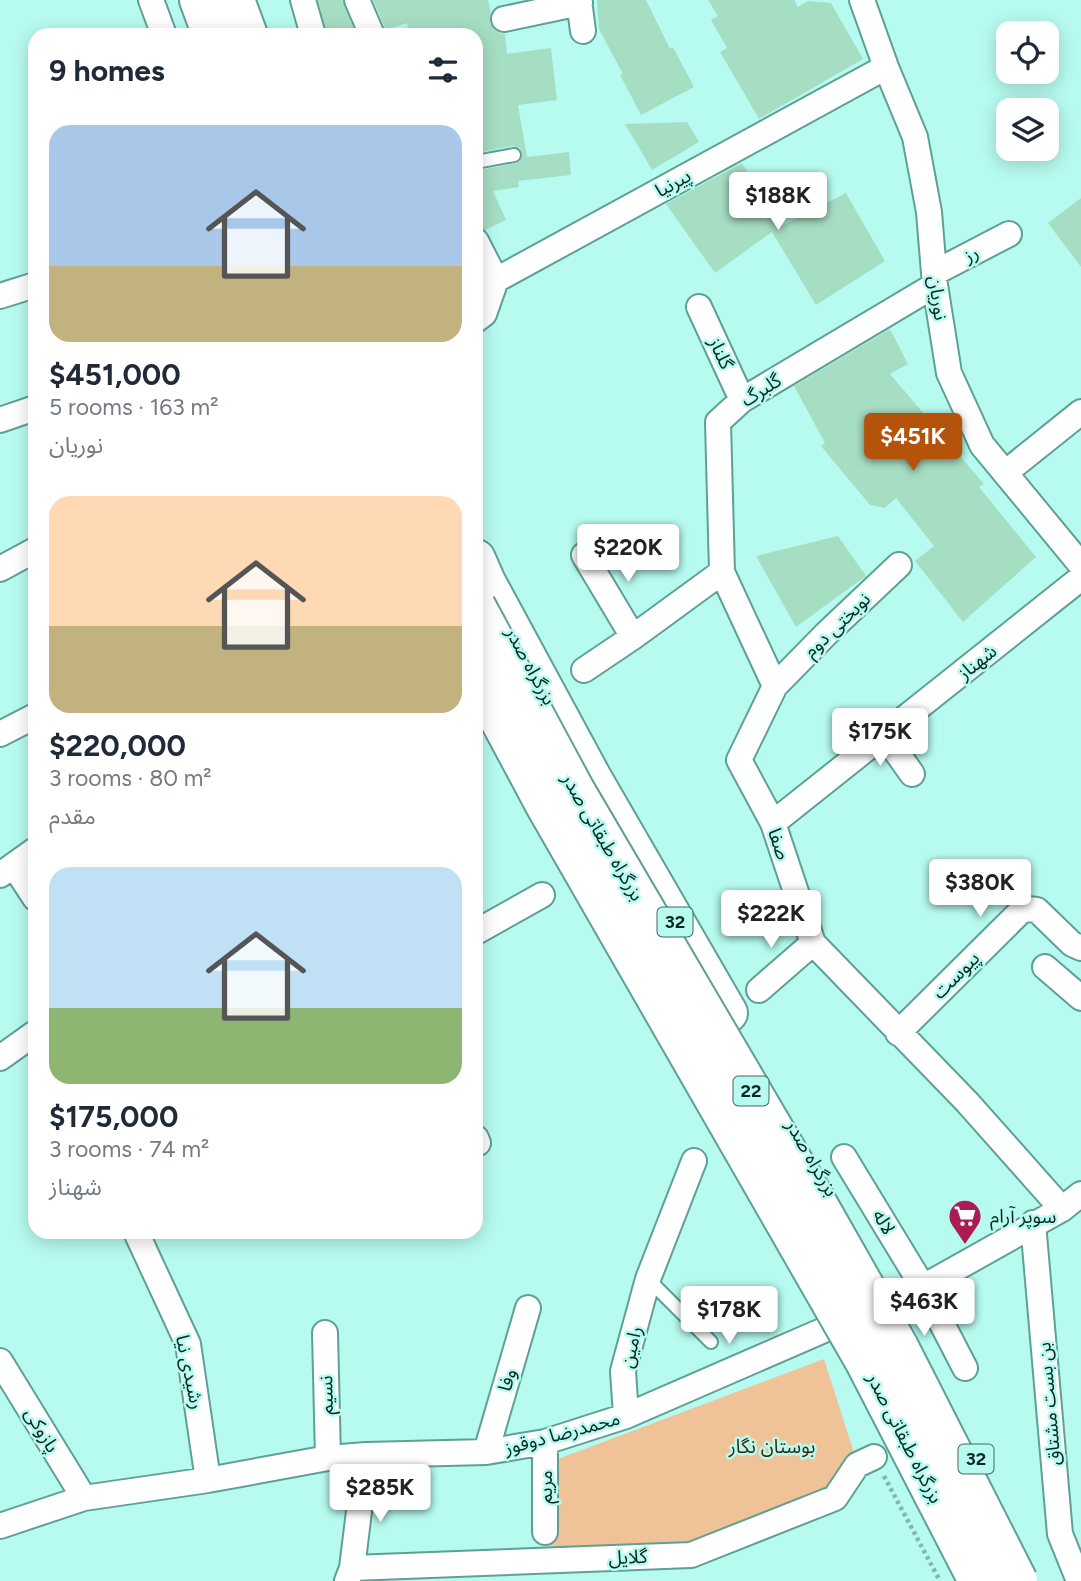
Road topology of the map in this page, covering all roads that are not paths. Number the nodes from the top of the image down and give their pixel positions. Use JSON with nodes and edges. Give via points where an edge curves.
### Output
{"nodes":[{"id":1,"x":151,"y":0,"type":"edge"},
{"id":2,"x":197,"y":0,"type":"edge"},
{"id":3,"x":235,"y":0,"type":"edge"},
{"id":4,"x":262,"y":0,"type":"edge"},
{"id":5,"x":303,"y":0,"type":"edge"},
{"id":6,"x":357,"y":0,"type":"edge"},
{"id":7,"x":862,"y":0,"type":"edge"},
{"id":8,"x":579,"y":2,"type":"edge"},
{"id":9,"x":504,"y":19,"type":"dead end"},
{"id":10,"x":161,"y":28,"type":"edge"},
{"id":11,"x":205,"y":28,"type":"edge"},
{"id":12,"x":209,"y":28,"type":"edge"},
{"id":13,"x":245,"y":28,"type":"edge"},
{"id":14,"x":272,"y":28,"type":"edge"},
{"id":15,"x":311,"y":28,"type":"edge"},
{"id":16,"x":369,"y":28,"type":"edge"},
{"id":17,"x":583,"y":31,"type":"dead end"},
{"id":18,"x":886,"y":67,"type":"junction"},
{"id":19,"x":514,"y":155,"type":"dead end"},
{"id":20,"x":483,"y":161,"type":"edge"},
{"id":21,"x":1009,"y":234,"type":"dead end"},
{"id":22,"x":483,"y":255,"type":"edge"},
{"id":23,"x":496,"y":279,"type":"junction"},
{"id":24,"x":935,"y":279,"type":"junction"},
{"id":25,"x":28,"y":287,"type":"edge"},
{"id":26,"x":0,"y":296,"type":"edge"},
{"id":27,"x":699,"y":307,"type":"dead end"},
{"id":28,"x":483,"y":315,"type":"edge"},
{"id":29,"x":742,"y":400,"type":"junction"},
{"id":30,"x":28,"y":410,"type":"edge"},
{"id":31,"x":1081,"y":412,"type":"edge"},
{"id":32,"x":0,"y":420,"type":"edge"},
{"id":33,"x":1005,"y":473,"type":"junction"},
{"id":34,"x":28,"y":554,"type":"edge"},
{"id":35,"x":584,"y":555,"type":"dead end"},
{"id":36,"x":899,"y":565,"type":"dead end"},
{"id":37,"x":1081,"y":565,"type":"edge"},
{"id":38,"x":0,"y":569,"type":"edge"},
{"id":39,"x":722,"y":572,"type":"junction"},
{"id":40,"x":483,"y":575,"type":"edge"},
{"id":41,"x":1081,"y":578,"type":"edge"},
{"id":42,"x":483,"y":619,"type":"edge"},
{"id":43,"x":633,"y":637,"type":"junction"},
{"id":44,"x":584,"y":670,"type":"dead end"},
{"id":45,"x":775,"y":685,"type":"junction"},
{"id":46,"x":483,"y":689,"type":"edge"},
{"id":47,"x":483,"y":698,"type":"edge"},
{"id":48,"x":28,"y":720,"type":"edge"},
{"id":49,"x":0,"y":734,"type":"edge"},
{"id":50,"x":885,"y":736,"type":"junction"},
{"id":51,"x":912,"y":774,"type":"dead end"},
{"id":52,"x":773,"y":823,"type":"junction"},
{"id":53,"x":28,"y":855,"type":"edge"},
{"id":54,"x":7,"y":871,"type":"edge"},
{"id":55,"x":28,"y":891,"type":"edge"},
{"id":56,"x":542,"y":895,"type":"dead end"},
{"id":57,"x":483,"y":928,"type":"edge"},
{"id":58,"x":813,"y":943,"type":"junction"},
{"id":59,"x":1081,"y":948,"type":"edge"},
{"id":60,"x":1045,"y":967,"type":"dead end"},
{"id":61,"x":759,"y":990,"type":"dead end"},
{"id":62,"x":1081,"y":998,"type":"edge"},
{"id":63,"x":898,"y":1033,"type":"junction"},
{"id":64,"x":28,"y":1038,"type":"edge"},
{"id":65,"x":0,"y":1058,"type":"edge"},
{"id":66,"x":844,"y":1157,"type":"dead end"},
{"id":67,"x":694,"y":1161,"type":"dead end"},
{"id":68,"x":1071,"y":1201,"type":"edge"},
{"id":69,"x":1034,"y":1223,"type":"junction"},
{"id":70,"x":139,"y":1239,"type":"edge"},
{"id":71,"x":648,"y":1279,"type":"junction"},
{"id":72,"x":923,"y":1287,"type":"junction"},
{"id":73,"x":528,"y":1308,"type":"dead end"},
{"id":74,"x":325,"y":1333,"type":"dead end"},
{"id":75,"x":711,"y":1342,"type":"dead end"},
{"id":76,"x":0,"y":1361,"type":"edge"},
{"id":77,"x":965,"y":1368,"type":"dead end"},
{"id":78,"x":626,"y":1416,"type":"junction"},
{"id":79,"x":545,"y":1441,"type":"junction"},
{"id":80,"x":486,"y":1452,"type":"junction"},
{"id":81,"x":366,"y":1455,"type":"junction"},
{"id":82,"x":874,"y":1457,"type":"road end"},
{"id":83,"x":328,"y":1458,"type":"junction"},
{"id":84,"x":208,"y":1480,"type":"junction"},
{"id":85,"x":84,"y":1498,"type":"junction"},
{"id":86,"x":0,"y":1526,"type":"edge"},
{"id":87,"x":545,"y":1532,"type":"dead end"},
{"id":88,"x":350,"y":1575,"type":"edge"},
{"id":89,"x":973,"y":1581,"type":"edge"},
{"id":90,"x":978,"y":1581,"type":"edge"},
{"id":91,"x":1018,"y":1581,"type":"edge"},
{"id":92,"x":1035,"y":1581,"type":"edge"},
{"id":93,"x":1079,"y":1581,"type":"edge"}],
"edges":[{"from":1,"to":10,"type":"street"},
{"from":2,"to":11,"type":"highway"},
{"from":2,"to":12,"type":"highway"},
{"from":3,"to":13,"type":"highway"},
{"from":4,"to":14,"type":"highway"},
{"from":5,"to":15,"type":"street"},
{"from":6,"to":16,"type":"street"},
{"from":7,"to":18,"type":"street","name":"نوریان"},
{"from":8,"to":9,"type":"street"},
{"from":8,"to":17,"type":"street"},
{"from":18,"to":23,"type":"street","name":"پیرنیا"},
{"from":18,"to":24,"type":"street","name":"نوریان","via":[[915,137]]},
{"from":19,"to":20,"type":"lane"},
{"from":21,"to":24,"type":"street","name":"رز"},
{"from":22,"to":23,"type":"street"},
{"from":23,"to":28,"type":"street"},
{"from":24,"to":29,"type":"street","name":"گلبرگ"},
{"from":24,"to":33,"type":"street","name":"نوریان","via":[[949,373],[982,445]]},
{"from":25,"to":26,"type":"street"},
{"from":27,"to":29,"type":"street","name":"گلناز"},
{"from":29,"to":39,"type":"street","name":"گلبرگ","via":[[718,422]]},
{"from":30,"to":32,"type":"street"},
{"from":31,"to":33,"type":"street"},
{"from":33,"to":37,"type":"street","name":"نوریان"},
{"from":34,"to":38,"type":"street"},
{"from":35,"to":43,"type":"street"},
{"from":36,"to":45,"type":"street","name":"نوبختی دوم"},
{"from":39,"to":43,"type":"street"},
{"from":39,"to":45,"type":"street"},
{"from":40,"to":92,"type":"highway","name":"بزرگراه صدر","number":"32","via":[[592,778],[916,1338]]},
{"from":41,"to":50,"type":"street","name":"شهناز"},
{"from":42,"to":91,"type":"highway","name":"بزرگراه طبقاتی صدر","number":"22","bridge":true,"via":[[575,790],[892,1336]]},
{"from":43,"to":44,"type":"street"},
{"from":45,"to":52,"type":"street","name":"صفا","via":[[739,760]]},
{"from":46,"to":90,"type":"highway","name":"بزرگراه طبقاتی صدر","number":"22","bridge":true,"via":[[865,1362]]},
{"from":47,"to":89,"type":"highway","via":[[859,1365]]},
{"from":48,"to":49,"type":"street"},
{"from":50,"to":51,"type":"street"},
{"from":50,"to":52,"type":"street","name":"شهناز"},
{"from":52,"to":58,"type":"street","name":"صفا"},
{"from":53,"to":54,"type":"street"},
{"from":54,"to":55,"type":"street"},
{"from":56,"to":57,"type":"street"},
{"from":58,"to":61,"type":"street"},
{"from":58,"to":63,"type":"street","name":"صفا"},
{"from":59,"to":63,"type":"street","name":"پیوست","via":[[1037,910],[1020,912]]},
{"from":60,"to":62,"type":"street"},
{"from":63,"to":68,"type":"street","name":"صفا"},
{"from":64,"to":65,"type":"street"},
{"from":66,"to":72,"type":"street","name":"لاله"},
{"from":67,"to":71,"type":"street","name":"رامین"},
{"from":68,"to":69,"type":"street","name":"محمدرضا دوقوز"},
{"from":69,"to":72,"type":"street","name":"محمدرضا دوقوز"},
{"from":69,"to":93,"type":"street","name":"بن بست مشتاق","via":[[1060,1534]]},
{"from":70,"to":84,"type":"street","name":"رشیدی نیا","via":[[188,1343]]},
{"from":71,"to":75,"type":"lane"},
{"from":71,"to":78,"type":"street","name":"رامین","via":[[623,1371]]},
{"from":72,"to":77,"type":"street","name":"لاله"},
{"from":72,"to":78,"type":"street","name":"محمدرضا دوقوز"},
{"from":73,"to":80,"type":"street","name":"وفا"},
{"from":74,"to":83,"type":"street","name":"نسیم"},
{"from":76,"to":85,"type":"street","name":"پازوکی"},
{"from":78,"to":79,"type":"street","name":"محمدرضا دوقوز"},
{"from":79,"to":80,"type":"street","name":"محمدرضا دوقوز"},
{"from":79,"to":87,"type":"street","name":"مریم"},
{"from":80,"to":81,"type":"street","name":"محمدرضا دوقوز"},
{"from":81,"to":83,"type":"street","name":"محمدرضا دوقوز"},
{"from":81,"to":88,"type":"street"},
{"from":82,"to":88,"type":"street","name":"گلایل","via":[[857,1465],[835,1498],[691,1555]]},
{"from":83,"to":84,"type":"street","name":"محمدرضا دوقوز"},
{"from":84,"to":85,"type":"street","name":"محمدرضا دوقوز"},
{"from":85,"to":86,"type":"street","name":"محمدرضا دوقوز"}]}
